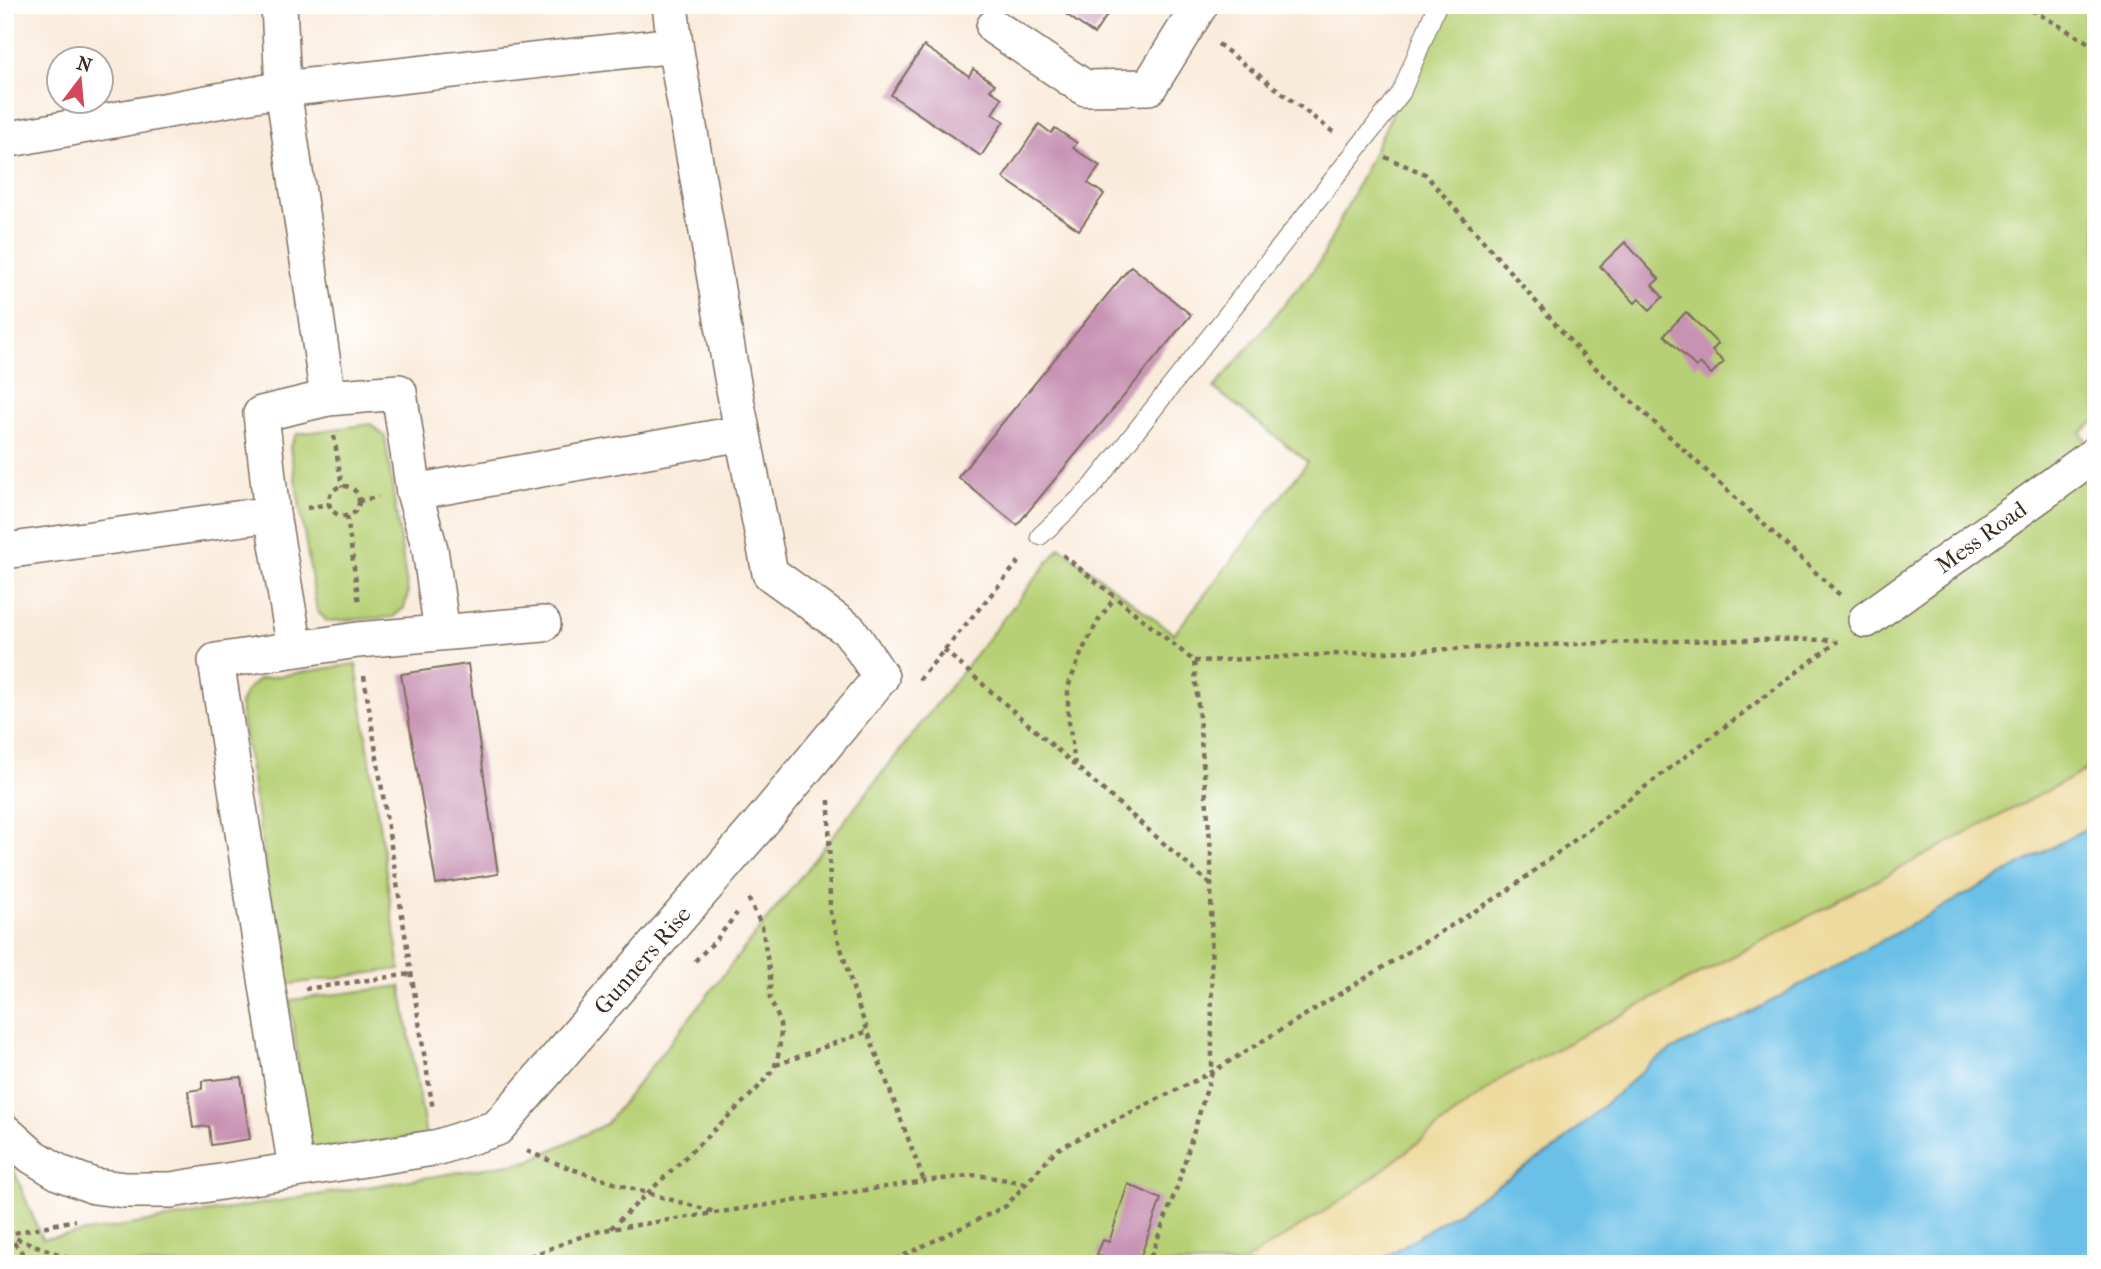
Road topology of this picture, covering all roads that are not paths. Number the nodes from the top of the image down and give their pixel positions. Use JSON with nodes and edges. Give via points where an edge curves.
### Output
{"nodes":[{"id":1,"x":279,"y":5,"type":"edge"},
{"id":2,"x":670,"y":5,"type":"edge"},
{"id":3,"x":1437,"y":5,"type":"edge"},
{"id":4,"x":1195,"y":14,"type":"edge"},
{"id":5,"x":995,"y":27,"type":"dead end"},
{"id":6,"x":675,"y":44,"type":"junction"},
{"id":7,"x":283,"y":89,"type":"junction"},
{"id":8,"x":5,"y":140,"type":"edge"},
{"id":9,"x":328,"y":398,"type":"junction"},
{"id":10,"x":742,"y":433,"type":"junction"},
{"id":11,"x":2096,"y":454,"type":"edge"},
{"id":12,"x":414,"y":492,"type":"junction"},
{"id":13,"x":272,"y":514,"type":"junction"},
{"id":14,"x":1040,"y":536,"type":"road end"},
{"id":15,"x":5,"y":551,"type":"edge"},
{"id":16,"x":543,"y":624,"type":"dead end"},
{"id":17,"x":1853,"y":630,"type":"road end"},
{"id":18,"x":442,"y":632,"type":"junction"},
{"id":19,"x":295,"y":649,"type":"junction"},
{"id":20,"x":5,"y":1132,"type":"edge"},
{"id":21,"x":296,"y":1169,"type":"junction"}],
"edges":[{"from":1,"to":7,"type":"street"},
{"from":2,"to":6,"type":"street"},
{"from":3,"to":14,"type":"lane","via":[[1401,93],[1092,487]]},
{"from":4,"to":5,"type":"street","via":[[1149,87],[1085,88]]},
{"from":6,"to":7,"type":"street"},
{"from":6,"to":10,"type":"street"},
{"from":7,"to":8,"type":"street"},
{"from":7,"to":9,"type":"street"},
{"from":9,"to":12,"type":"street","via":[[399,392]]},
{"from":9,"to":13,"type":"street","via":[[261,414]]},
{"from":10,"to":12,"type":"street"},
{"from":10,"to":21,"type":"street","name":"Gunners Rise","via":[[769,573],[850,631],[881,677],[497,1128],[439,1147]]},
{"from":11,"to":17,"type":"street","name":"Mess Road"},
{"from":12,"to":18,"type":"street","via":[[429,549]]},
{"from":13,"to":15,"type":"street"},
{"from":13,"to":19,"type":"street"},
{"from":16,"to":18,"type":"street"},
{"from":18,"to":19,"type":"street"},
{"from":19,"to":21,"type":"street","via":[[216,661]]},
{"from":20,"to":21,"type":"street","name":"Gunners Rise","via":[[60,1173],[94,1186],[125,1190],[171,1190]]}]}
